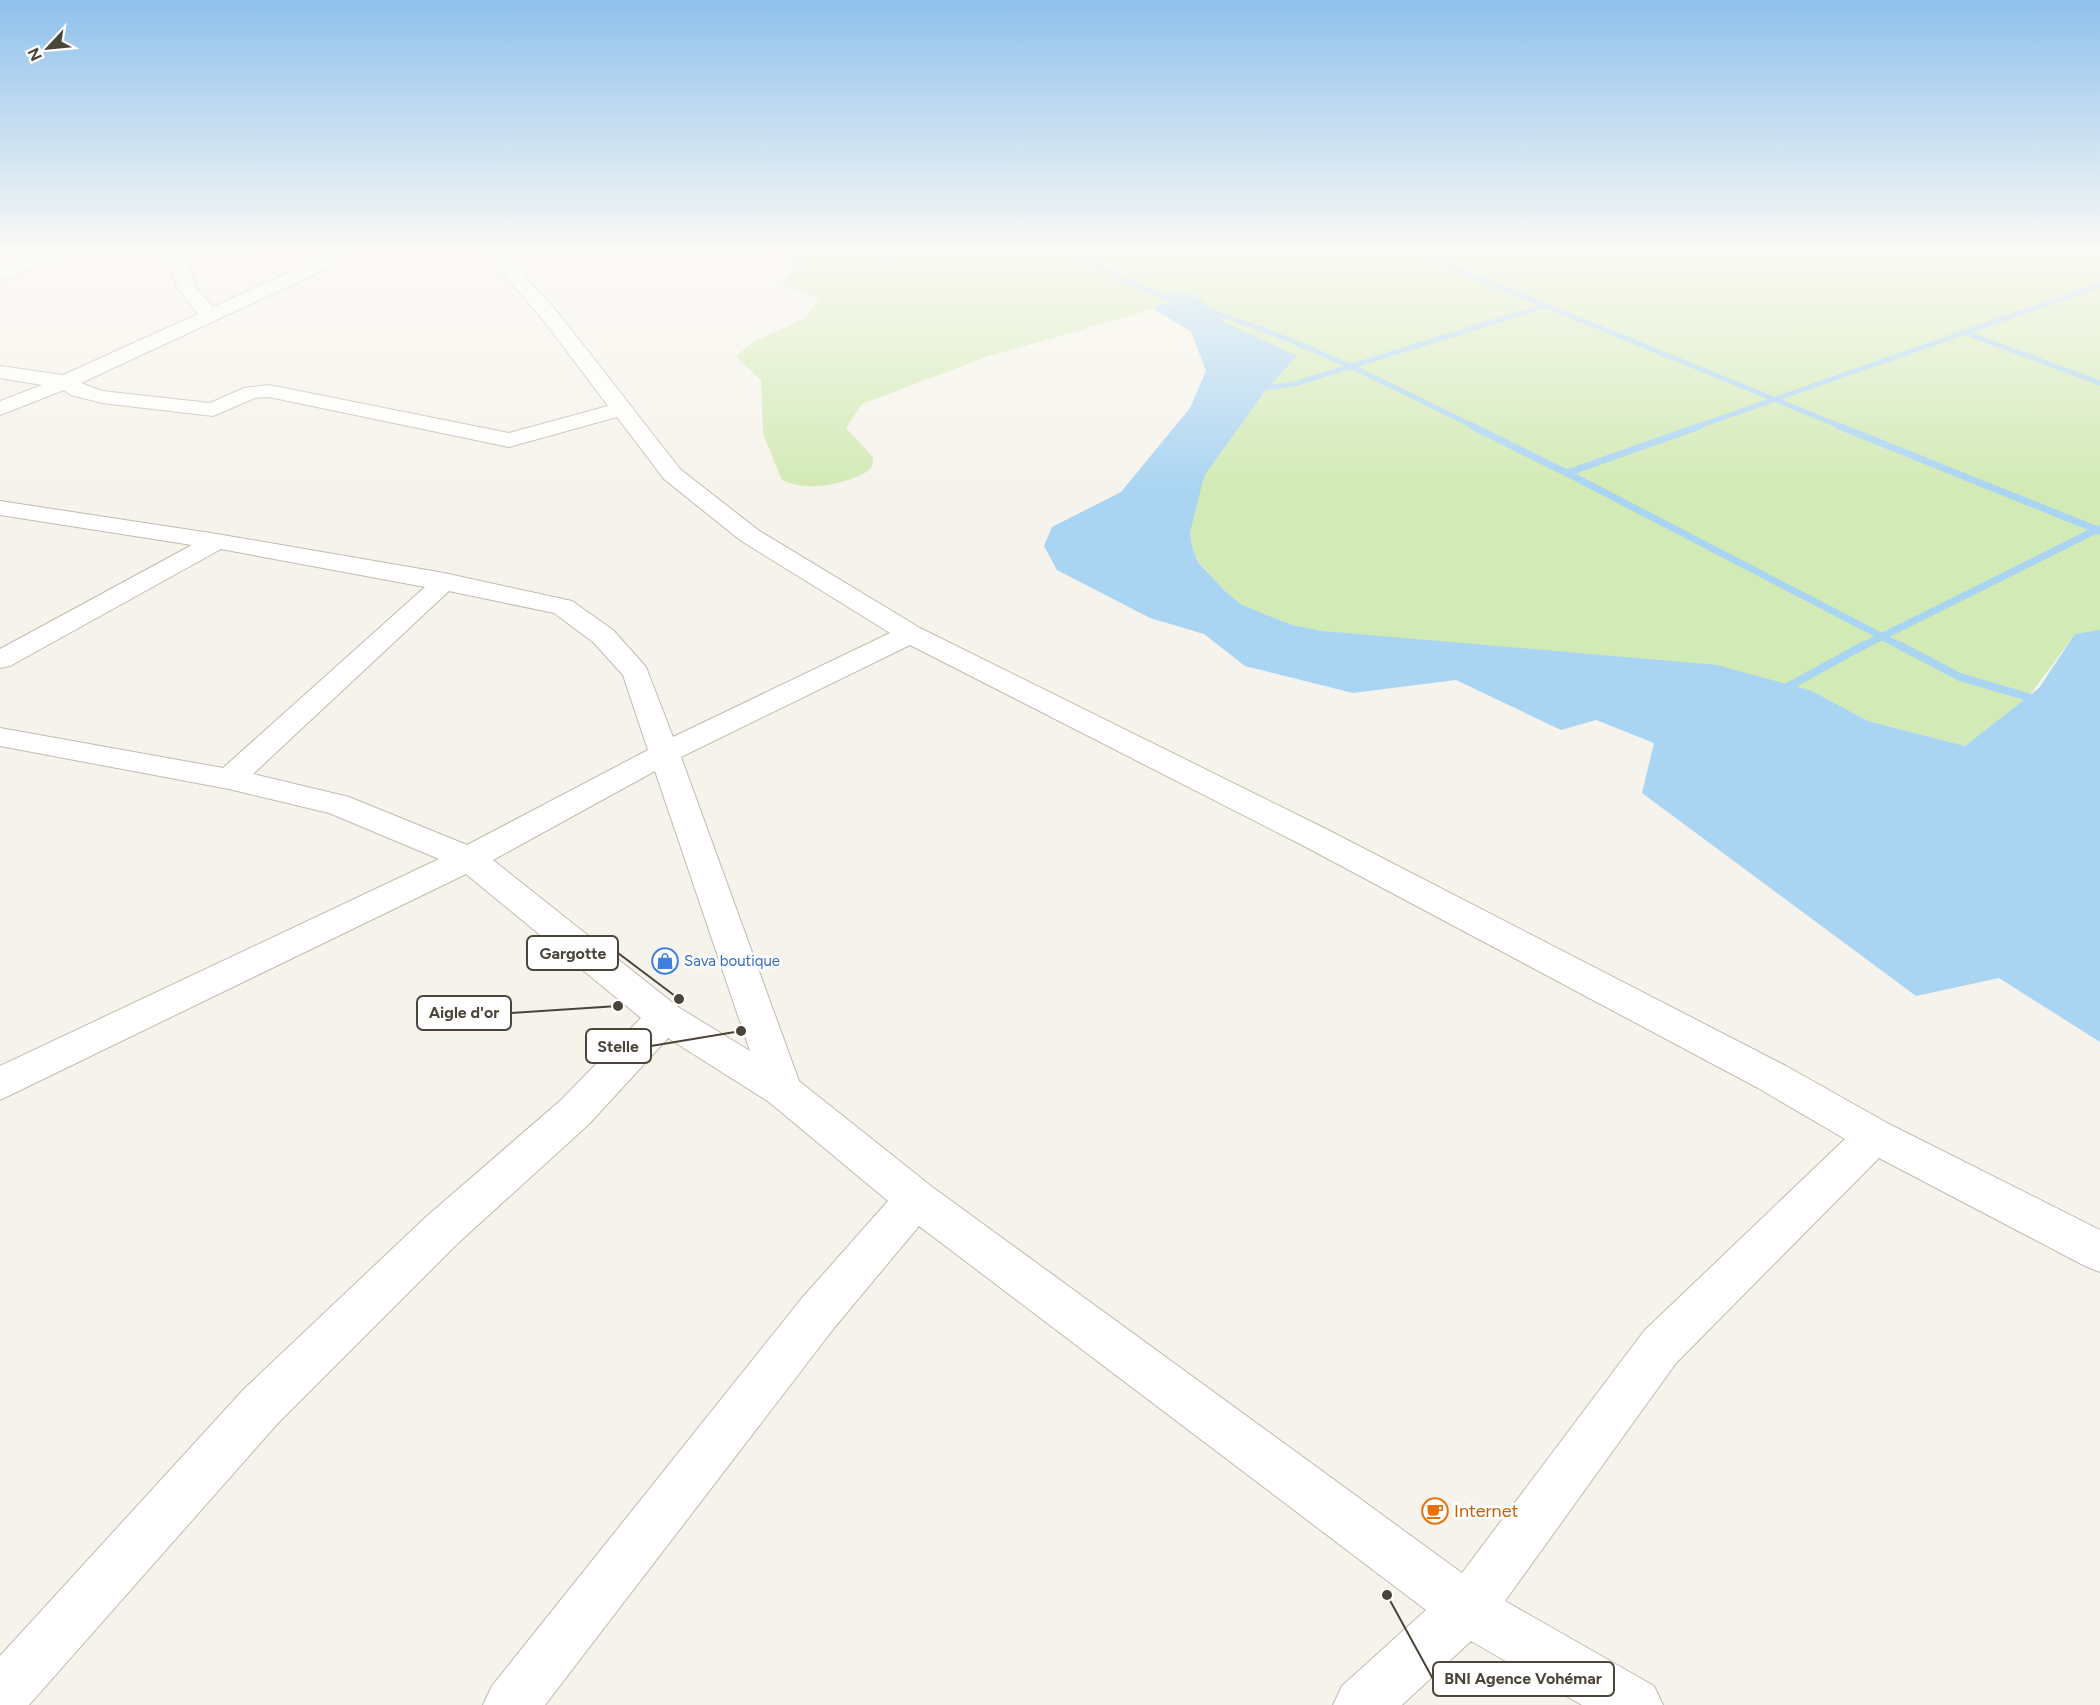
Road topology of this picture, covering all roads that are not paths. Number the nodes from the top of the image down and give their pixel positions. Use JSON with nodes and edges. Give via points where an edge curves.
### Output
{"nodes":[{"id":1,"x":173,"y":332,"type":"edge"},
{"id":2,"x":562,"y":332,"type":"edge"},
{"id":3,"x":0,"y":372,"type":"edge"},
{"id":4,"x":66,"y":382,"type":"junction"},
{"id":5,"x":0,"y":409,"type":"edge"},
{"id":6,"x":621,"y":409,"type":"junction"},
{"id":7,"x":0,"y":508,"type":"edge"},
{"id":8,"x":217,"y":541,"type":"junction"},
{"id":9,"x":444,"y":581,"type":"junction"},
{"id":10,"x":910,"y":634,"type":"junction"},
{"id":11,"x":0,"y":660,"type":"edge"},
{"id":12,"x":0,"y":737,"type":"edge"},
{"id":13,"x":665,"y":753,"type":"junction"},
{"id":14,"x":229,"y":779,"type":"junction"},
{"id":15,"x":469,"y":859,"type":"junction"},
{"id":16,"x":665,"y":1017,"type":"junction"},
{"id":17,"x":0,"y":1084,"type":"edge"},
{"id":18,"x":783,"y":1091,"type":"junction"},
{"id":19,"x":1875,"y":1136,"type":"junction"},
{"id":20,"x":916,"y":1199,"type":"junction"},
{"id":21,"x":2100,"y":1252,"type":"edge"},
{"id":22,"x":1467,"y":1609,"type":"junction"},
{"id":23,"x":0,"y":1697,"type":"edge"},
{"id":24,"x":511,"y":1705,"type":"edge"},
{"id":25,"x":1361,"y":1705,"type":"edge"},
{"id":26,"x":1635,"y":1705,"type":"edge"}],
"edges":[{"from":1,"to":4,"type":"street"},
{"from":2,"to":6,"type":"street"},
{"from":3,"to":4,"type":"street"},
{"from":4,"to":5,"type":"street"},
{"from":4,"to":6,"type":"street","via":[[78,391],[102,397],[213,410],[251,392],[269,391],[509,440]]},
{"from":6,"to":10,"type":"street","via":[[672,474],[742,531]]},
{"from":7,"to":8,"type":"street"},
{"from":8,"to":9,"type":"street"},
{"from":8,"to":11,"type":"street"},
{"from":9,"to":13,"type":"street","via":[[562,607],[603,636],[636,673]]},
{"from":9,"to":14,"type":"street"},
{"from":10,"to":13,"type":"street"},
{"from":10,"to":19,"type":"street","via":[[1314,837],[1772,1077]]},
{"from":12,"to":14,"type":"street"},
{"from":13,"to":15,"type":"street"},
{"from":13,"to":18,"type":"street"},
{"from":14,"to":15,"type":"street","via":[[338,805]]},
{"from":15,"to":16,"type":"street"},
{"from":15,"to":17,"type":"street"},
{"from":16,"to":18,"type":"street"},
{"from":16,"to":23,"type":"street","via":[[575,1112],[442,1230],[261,1406]]},
{"from":18,"to":20,"type":"street"},
{"from":19,"to":21,"type":"street"},
{"from":19,"to":22,"type":"street","via":[[1660,1347]]},
{"from":20,"to":22,"type":"street"},
{"from":20,"to":24,"type":"street","via":[[818,1312]]},
{"from":22,"to":25,"type":"street"},
{"from":22,"to":26,"type":"street"}]}
